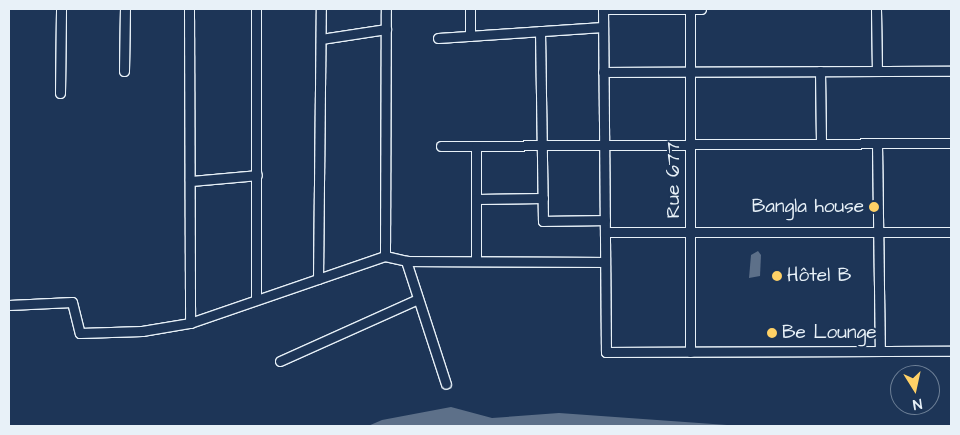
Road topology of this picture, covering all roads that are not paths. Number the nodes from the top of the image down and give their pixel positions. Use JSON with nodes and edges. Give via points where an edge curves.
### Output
{"nodes":[{"id":1,"x":61,"y":9,"type":"edge"},
{"id":2,"x":125,"y":9,"type":"edge"},
{"id":3,"x":189,"y":9,"type":"edge"},
{"id":4,"x":256,"y":9,"type":"edge"},
{"id":5,"x":321,"y":9,"type":"edge"},
{"id":6,"x":386,"y":9,"type":"edge"},
{"id":7,"x":470,"y":9,"type":"edge"},
{"id":8,"x":603,"y":9,"type":"edge"},
{"id":9,"x":690,"y":9,"type":"edge"},
{"id":10,"x":701,"y":9,"type":"edge"},
{"id":11,"x":876,"y":9,"type":"edge"},
{"id":12,"x":603,"y":27,"type":"junction"},
{"id":13,"x":386,"y":29,"type":"junction"},
{"id":14,"x":540,"y":31,"type":"junction"},
{"id":15,"x":470,"y":36,"type":"junction"},
{"id":16,"x":438,"y":38,"type":"dead end"},
{"id":17,"x":321,"y":39,"type":"junction"},
{"id":18,"x":951,"y":70,"type":"edge"},
{"id":19,"x":124,"y":71,"type":"dead end"},
{"id":20,"x":820,"y":71,"type":"junction"},
{"id":21,"x":877,"y":71,"type":"junction"},
{"id":22,"x":603,"y":72,"type":"junction"},
{"id":23,"x":690,"y":72,"type":"junction"},
{"id":24,"x":60,"y":93,"type":"dead end"},
{"id":25,"x":951,"y":143,"type":"edge"},
{"id":26,"x":821,"y":144,"type":"junction"},
{"id":27,"x":877,"y":144,"type":"junction"},
{"id":28,"x":604,"y":145,"type":"junction"},
{"id":29,"x":690,"y":145,"type":"junction"},
{"id":30,"x":441,"y":146,"type":"dead end"},
{"id":31,"x":476,"y":146,"type":"junction"},
{"id":32,"x":542,"y":146,"type":"junction"},
{"id":33,"x":257,"y":175,"type":"junction"},
{"id":34,"x":190,"y":181,"type":"junction"},
{"id":35,"x":476,"y":198,"type":"junction"},
{"id":36,"x":544,"y":198,"type":"junction"},
{"id":37,"x":605,"y":220,"type":"junction"},
{"id":38,"x":605,"y":232,"type":"junction"},
{"id":39,"x":690,"y":232,"type":"junction"},
{"id":40,"x":878,"y":232,"type":"junction"},
{"id":41,"x":951,"y":232,"type":"edge"},
{"id":42,"x":385,"y":256,"type":"junction"},
{"id":43,"x":406,"y":261,"type":"junction"},
{"id":44,"x":476,"y":261,"type":"junction"},
{"id":45,"x":605,"y":262,"type":"junction"},
{"id":46,"x":318,"y":278,"type":"junction"},
{"id":47,"x":256,"y":299,"type":"junction"},
{"id":48,"x":418,"y":299,"type":"junction"},
{"id":49,"x":9,"y":305,"type":"edge"},
{"id":50,"x":190,"y":323,"type":"junction"},
{"id":51,"x":951,"y":350,"type":"edge"},
{"id":52,"x":880,"y":351,"type":"junction"},
{"id":53,"x":690,"y":352,"type":"junction"},
{"id":54,"x":280,"y":360,"type":"dead end"},
{"id":55,"x":446,"y":384,"type":"dead end"}],
"edges":[{"from":1,"to":24,"type":"street"},
{"from":2,"to":19,"type":"street"},
{"from":3,"to":34,"type":"street"},
{"from":4,"to":33,"type":"street"},
{"from":5,"to":17,"type":"street"},
{"from":6,"to":13,"type":"street"},
{"from":7,"to":15,"type":"street"},
{"from":8,"to":9,"type":"street"},
{"from":8,"to":12,"type":"street"},
{"from":9,"to":10,"type":"street"},
{"from":9,"to":23,"type":"street","name":"Rue 677"},
{"from":11,"to":21,"type":"street"},
{"from":12,"to":14,"type":"street"},
{"from":12,"to":22,"type":"street"},
{"from":13,"to":17,"type":"street"},
{"from":13,"to":42,"type":"street"},
{"from":14,"to":15,"type":"street"},
{"from":14,"to":32,"type":"street"},
{"from":15,"to":16,"type":"street"},
{"from":17,"to":46,"type":"street"},
{"from":18,"to":21,"type":"street"},
{"from":20,"to":21,"type":"street"},
{"from":20,"to":23,"type":"street"},
{"from":20,"to":26,"type":"street"},
{"from":22,"to":23,"type":"street"},
{"from":22,"to":28,"type":"street"},
{"from":23,"to":29,"type":"street","name":"Rue 677"},
{"from":25,"to":27,"type":"street"},
{"from":26,"to":27,"type":"street"},
{"from":26,"to":29,"type":"street"},
{"from":27,"to":40,"type":"street"},
{"from":28,"to":29,"type":"street"},
{"from":28,"to":32,"type":"street"},
{"from":28,"to":37,"type":"street"},
{"from":29,"to":39,"type":"street","name":"Rue 677"},
{"from":30,"to":31,"type":"street"},
{"from":31,"to":32,"type":"street"},
{"from":31,"to":35,"type":"street"},
{"from":32,"to":36,"type":"street"},
{"from":33,"to":34,"type":"street"},
{"from":33,"to":47,"type":"street"},
{"from":34,"to":50,"type":"street"},
{"from":35,"to":36,"type":"street"},
{"from":35,"to":44,"type":"street"},
{"from":36,"to":37,"type":"street","via":[[544,221]]},
{"from":37,"to":38,"type":"street"},
{"from":38,"to":39,"type":"street"},
{"from":38,"to":45,"type":"street"},
{"from":39,"to":40,"type":"street"},
{"from":39,"to":53,"type":"street","name":"Rue 677"},
{"from":40,"to":41,"type":"street"},
{"from":40,"to":52,"type":"street"},
{"from":42,"to":43,"type":"street"},
{"from":42,"to":46,"type":"street"},
{"from":43,"to":44,"type":"street"},
{"from":43,"to":48,"type":"street"},
{"from":44,"to":45,"type":"street"},
{"from":45,"to":53,"type":"street","via":[[606,352]]},
{"from":46,"to":47,"type":"street"},
{"from":47,"to":50,"type":"street"},
{"from":48,"to":54,"type":"street"},
{"from":48,"to":55,"type":"street"},
{"from":49,"to":50,"type":"street","via":[[72,302],[80,333],[142,331]]},
{"from":51,"to":52,"type":"street"},
{"from":52,"to":53,"type":"street"}]}
